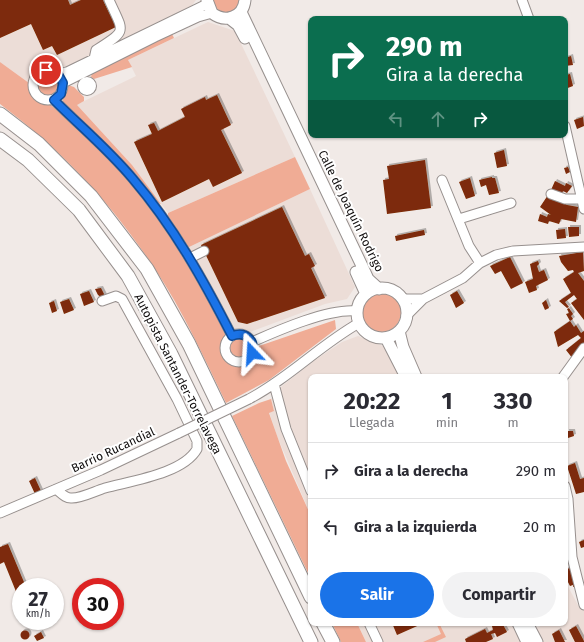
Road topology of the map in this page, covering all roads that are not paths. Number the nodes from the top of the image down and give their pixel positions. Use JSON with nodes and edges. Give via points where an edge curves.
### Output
{"nodes":[{"id":1,"x":109,"y":0,"type":"edge"},
{"id":2,"x":245,"y":0,"type":"edge"},
{"id":3,"x":522,"y":0,"type":"edge"},
{"id":4,"x":208,"y":6,"type":"edge"},
{"id":5,"x":241,"y":12,"type":"junction"},
{"id":6,"x":528,"y":16,"type":"edge"},
{"id":7,"x":229,"y":18,"type":"junction"},
{"id":8,"x":94,"y":59,"type":"junction"},
{"id":9,"x":86,"y":70,"type":"junction"},
{"id":10,"x":58,"y":74,"type":"junction"},
{"id":11,"x":66,"y":80,"type":"junction"},
{"id":12,"x":54,"y":100,"type":"junction"},
{"id":13,"x":0,"y":114,"type":"edge"},
{"id":14,"x":568,"y":138,"type":"edge"},
{"id":15,"x":0,"y":139,"type":"edge"},
{"id":16,"x":442,"y":180,"type":"dead end"},
{"id":17,"x":551,"y":194,"type":"dead end"},
{"id":18,"x":582,"y":199,"type":"junction"},
{"id":19,"x":511,"y":203,"type":"dead end"},
{"id":20,"x":584,"y":209,"type":"edge"},
{"id":21,"x":458,"y":219,"type":"junction"},
{"id":22,"x":584,"y":247,"type":"edge"},
{"id":23,"x":204,"y":251,"type":"dead end"},
{"id":24,"x":190,"y":258,"type":"junction"},
{"id":25,"x":480,"y":263,"type":"junction"},
{"id":26,"x":378,"y":289,"type":"junction"},
{"id":27,"x":366,"y":294,"type":"junction"},
{"id":28,"x":402,"y":299,"type":"junction"},
{"id":29,"x":423,"y":299,"type":"junction"},
{"id":30,"x":102,"y":301,"type":"dead end"},
{"id":31,"x":357,"y":310,"type":"junction"},
{"id":32,"x":406,"y":316,"type":"junction"},
{"id":33,"x":359,"y":323,"type":"junction"},
{"id":34,"x":399,"y":331,"type":"junction"},
{"id":35,"x":232,"y":336,"type":"junction"},
{"id":36,"x":386,"y":338,"type":"junction"},
{"id":37,"x":252,"y":342,"type":"junction"},
{"id":38,"x":584,"y":348,"type":"edge"},
{"id":39,"x":404,"y":374,"type":"edge"},
{"id":40,"x":415,"y":374,"type":"edge"},
{"id":41,"x":565,"y":374,"type":"edge"},
{"id":42,"x":274,"y":384,"type":"junction"},
{"id":43,"x":308,"y":484,"type":"edge"},
{"id":44,"x":56,"y":489,"type":"junction"},
{"id":45,"x":568,"y":499,"type":"edge"},
{"id":46,"x":0,"y":513,"type":"edge"},
{"id":47,"x":308,"y":591,"type":"edge"},
{"id":48,"x":584,"y":605,"type":"edge"},
{"id":49,"x":324,"y":626,"type":"edge"},
{"id":50,"x":370,"y":626,"type":"edge"},
{"id":51,"x":519,"y":626,"type":"edge"},
{"id":52,"x":529,"y":626,"type":"edge"},
{"id":53,"x":311,"y":642,"type":"edge"},
{"id":54,"x":332,"y":642,"type":"edge"},
{"id":55,"x":378,"y":642,"type":"edge"},
{"id":56,"x":527,"y":642,"type":"edge"},
{"id":57,"x":537,"y":642,"type":"edge"}],
"edges":[{"from":1,"to":8,"type":"street","via":[[120,24],[120,30],[115,39],[96,50]]},
{"from":2,"to":5,"type":"main road"},
{"from":3,"to":6,"type":"street"},
{"from":4,"to":7,"type":"main road","via":[[222,18]]},
{"from":4,"to":8,"type":"street"},
{"from":4,"to":9,"type":"street","via":[[198,17]]},
{"from":5,"to":7,"type":"main road"},
{"from":5,"to":26,"type":"main road","name":"Calle de Joaquín Rodrigo","via":[[362,268]]},
{"from":7,"to":27,"type":"main road","name":"Calle de Joaquín Rodrigo","via":[[241,29]]},
{"from":8,"to":10,"type":"street"},
{"from":9,"to":11,"type":"street"},
{"from":9,"to":11,"type":"street","via":[[88,89]]},
{"from":10,"to":11,"type":"street"},
{"from":10,"to":12,"type":"street","via":[[51,70],[43,71],[33,82],[38,97]]},
{"from":11,"to":12,"type":"street","via":[[61,94]]},
{"from":12,"to":24,"type":"street","via":[[106,149],[133,179]]},
{"from":13,"to":47,"type":"highway","name":"Autopista Santander-Torrelavega","via":[[39,144],[91,196],[147,269],[189,344]]},
{"from":14,"to":18,"type":"street"},
{"from":15,"to":53,"type":"highway","name":"Autopista Santander-Torrelavega","via":[[28,160],[79,210],[128,276],[171,354]]},
{"from":16,"to":21,"type":"street"},
{"from":17,"to":18,"type":"street","via":[[564,199]]},
{"from":18,"to":20,"type":"street"},
{"from":19,"to":21,"type":"street"},
{"from":21,"to":25,"type":"street","via":[[468,246]]},
{"from":22,"to":25,"type":"street","via":[[504,252]]},
{"from":23,"to":24,"type":"street"},
{"from":24,"to":35,"type":"street","via":[[216,295]]},
{"from":25,"to":29,"type":"street","via":[[463,278]]},
{"from":26,"to":27,"type":"main road"},
{"from":26,"to":28,"type":"main road","via":[[393,291]]},
{"from":27,"to":31,"type":"main road"},
{"from":28,"to":29,"type":"street"},
{"from":28,"to":32,"type":"main road"},
{"from":29,"to":32,"type":"street"},
{"from":30,"to":44,"type":"street","via":[[116,296],[122,299],[171,387],[196,441],[197,449],[190,458],[168,470],[131,483],[72,498]]},
{"from":31,"to":33,"type":"main road"},
{"from":31,"to":37,"type":"street","via":[[341,310]]},
{"from":32,"to":34,"type":"main road"},
{"from":33,"to":36,"type":"main road","via":[[370,335]]},
{"from":33,"to":42,"type":"street","name":"Barrio Rucandial"},
{"from":34,"to":36,"type":"main road"},
{"from":34,"to":40,"type":"main road"},
{"from":35,"to":37,"type":"street","via":[[245,335]]},
{"from":35,"to":37,"type":"street","via":[[225,349],[234,361],[245,361],[250,356]]},
{"from":36,"to":39,"type":"main road"},
{"from":38,"to":41,"type":"street"},
{"from":42,"to":43,"type":"street","via":[[286,429]]},
{"from":42,"to":44,"type":"street","name":"Barrio Rucandial","bridge":true,"via":[[179,433]]},
{"from":44,"to":46,"type":"street","name":"Barrio Rucandial"},
{"from":45,"to":48,"type":"street","via":[[572,557]]},
{"from":49,"to":54,"type":"highway"},
{"from":50,"to":55,"type":"street"},
{"from":51,"to":56,"type":"main road"},
{"from":52,"to":57,"type":"main road"}]}
